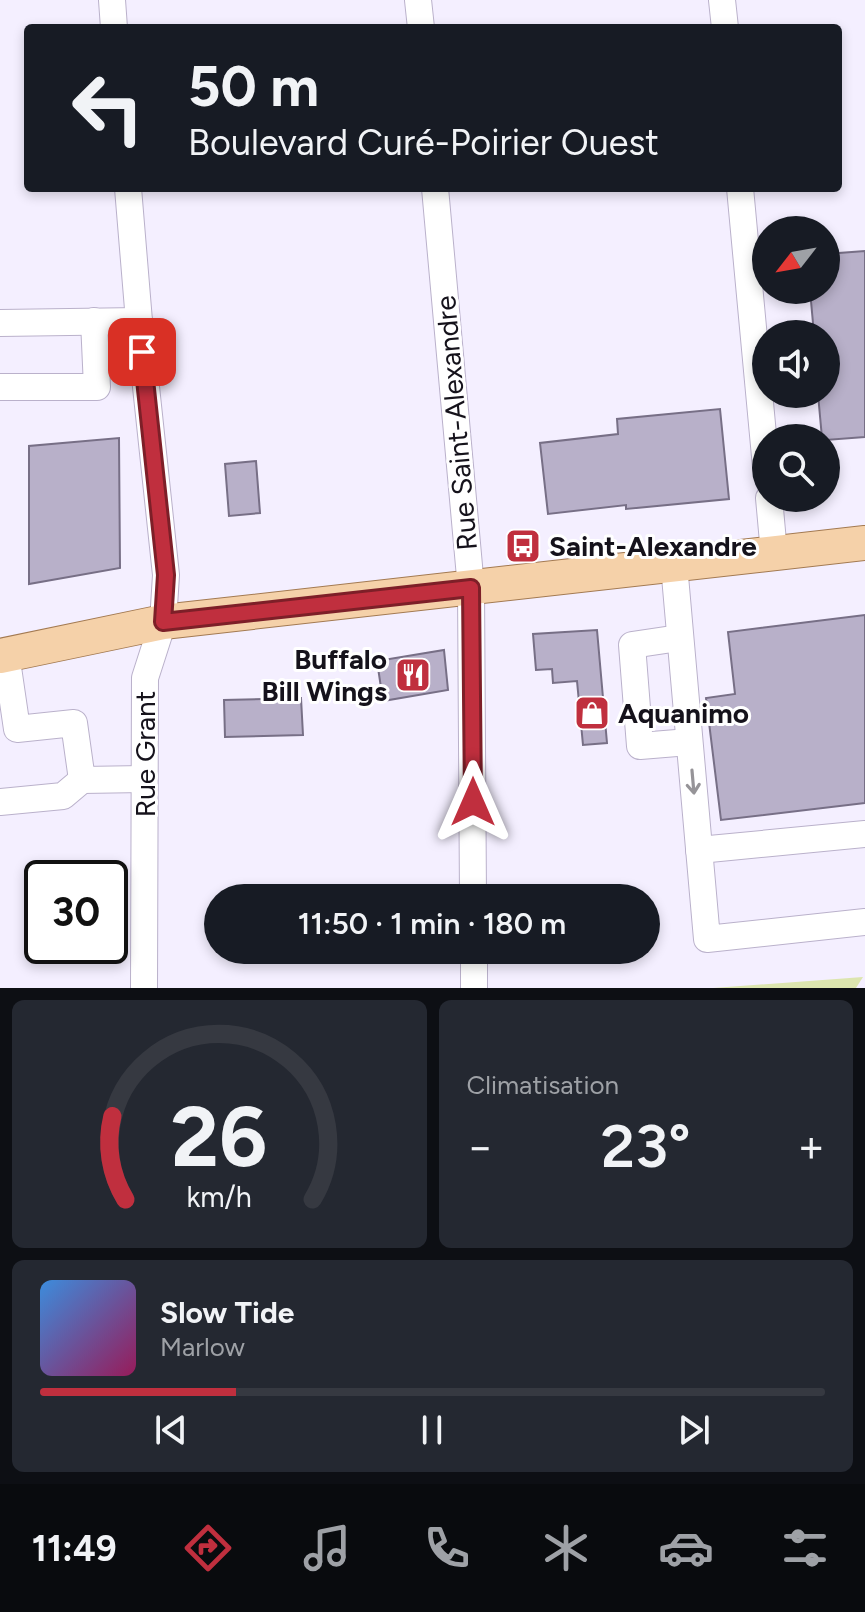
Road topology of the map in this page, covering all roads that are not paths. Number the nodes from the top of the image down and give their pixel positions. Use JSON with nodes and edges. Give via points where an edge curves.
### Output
{"nodes":[{"id":1,"x":112,"y":0,"type":"edge"},
{"id":2,"x":418,"y":0,"type":"edge"},
{"id":3,"x":722,"y":0,"type":"edge"},
{"id":4,"x":114,"y":24,"type":"edge"},
{"id":5,"x":421,"y":24,"type":"edge"},
{"id":6,"x":725,"y":24,"type":"edge"},
{"id":7,"x":128,"y":192,"type":"edge"},
{"id":8,"x":435,"y":192,"type":"edge"},
{"id":9,"x":740,"y":192,"type":"edge"},
{"id":10,"x":94,"y":321,"type":"junction"},
{"id":11,"x":139,"y":321,"type":"junction"},
{"id":12,"x":0,"y":323,"type":"edge"},
{"id":13,"x":0,"y":387,"type":"edge"},
{"id":14,"x":762,"y":424,"type":"edge"},
{"id":15,"x":770,"y":512,"type":"edge"},
{"id":16,"x":865,"y":543,"type":"edge"},
{"id":17,"x":774,"y":553,"type":"junction"},
{"id":18,"x":674,"y":565,"type":"junction"},
{"id":19,"x":471,"y":588,"type":"junction"},
{"id":20,"x":163,"y":622,"type":"junction"},
{"id":21,"x":679,"y":638,"type":"junction"},
{"id":22,"x":3,"y":655,"type":"edge"},
{"id":23,"x":8,"y":731,"type":"edge"},
{"id":24,"x":689,"y":742,"type":"junction"},
{"id":25,"x":144,"y":779,"type":"junction"},
{"id":26,"x":82,"y":780,"type":"junction"},
{"id":27,"x":0,"y":802,"type":"edge"},
{"id":28,"x":865,"y":834,"type":"edge"},
{"id":29,"x":699,"y":850,"type":"junction"},
{"id":30,"x":473,"y":884,"type":"edge"},
{"id":31,"x":865,"y":922,"type":"edge"},
{"id":32,"x":474,"y":964,"type":"edge"},
{"id":33,"x":144,"y":988,"type":"edge"},
{"id":34,"x":474,"y":988,"type":"edge"}],
"edges":[{"from":1,"to":4,"type":"street"},
{"from":2,"to":5,"type":"street"},
{"from":3,"to":6,"type":"street"},
{"from":7,"to":11,"type":"street","name":"Rue Grant"},
{"from":8,"to":19,"type":"street","name":"Rue Saint-Alexandre"},
{"from":9,"to":14,"type":"street"},
{"from":10,"to":11,"type":"street"},
{"from":10,"to":12,"type":"street"},
{"from":10,"to":13,"type":"street","via":[[97,387]]},
{"from":11,"to":20,"type":"street","name":"Rue Grant","via":[[166,575]]},
{"from":15,"to":17,"type":"street"},
{"from":16,"to":17,"type":"main road"},
{"from":17,"to":18,"type":"main road"},
{"from":18,"to":19,"type":"main road"},
{"from":18,"to":21,"type":"street"},
{"from":19,"to":20,"type":"main road"},
{"from":19,"to":30,"type":"street","name":"Rue Saint-Alexandre"},
{"from":20,"to":22,"type":"main road"},
{"from":20,"to":25,"type":"street","name":"Rue Grant","via":[[145,678]]},
{"from":21,"to":24,"type":"street"},
{"from":21,"to":24,"type":"street","via":[[632,645],[640,746]]},
{"from":22,"to":23,"type":"street"},
{"from":23,"to":26,"type":"street","via":[[74,723]]},
{"from":24,"to":29,"type":"street","one_way":true},
{"from":25,"to":26,"type":"street"},
{"from":25,"to":33,"type":"street","name":"Rue Grant"},
{"from":26,"to":27,"type":"street","via":[[63,796]]},
{"from":28,"to":29,"type":"street"},
{"from":29,"to":31,"type":"street","via":[[707,939]]},
{"from":32,"to":34,"type":"street"}]}
